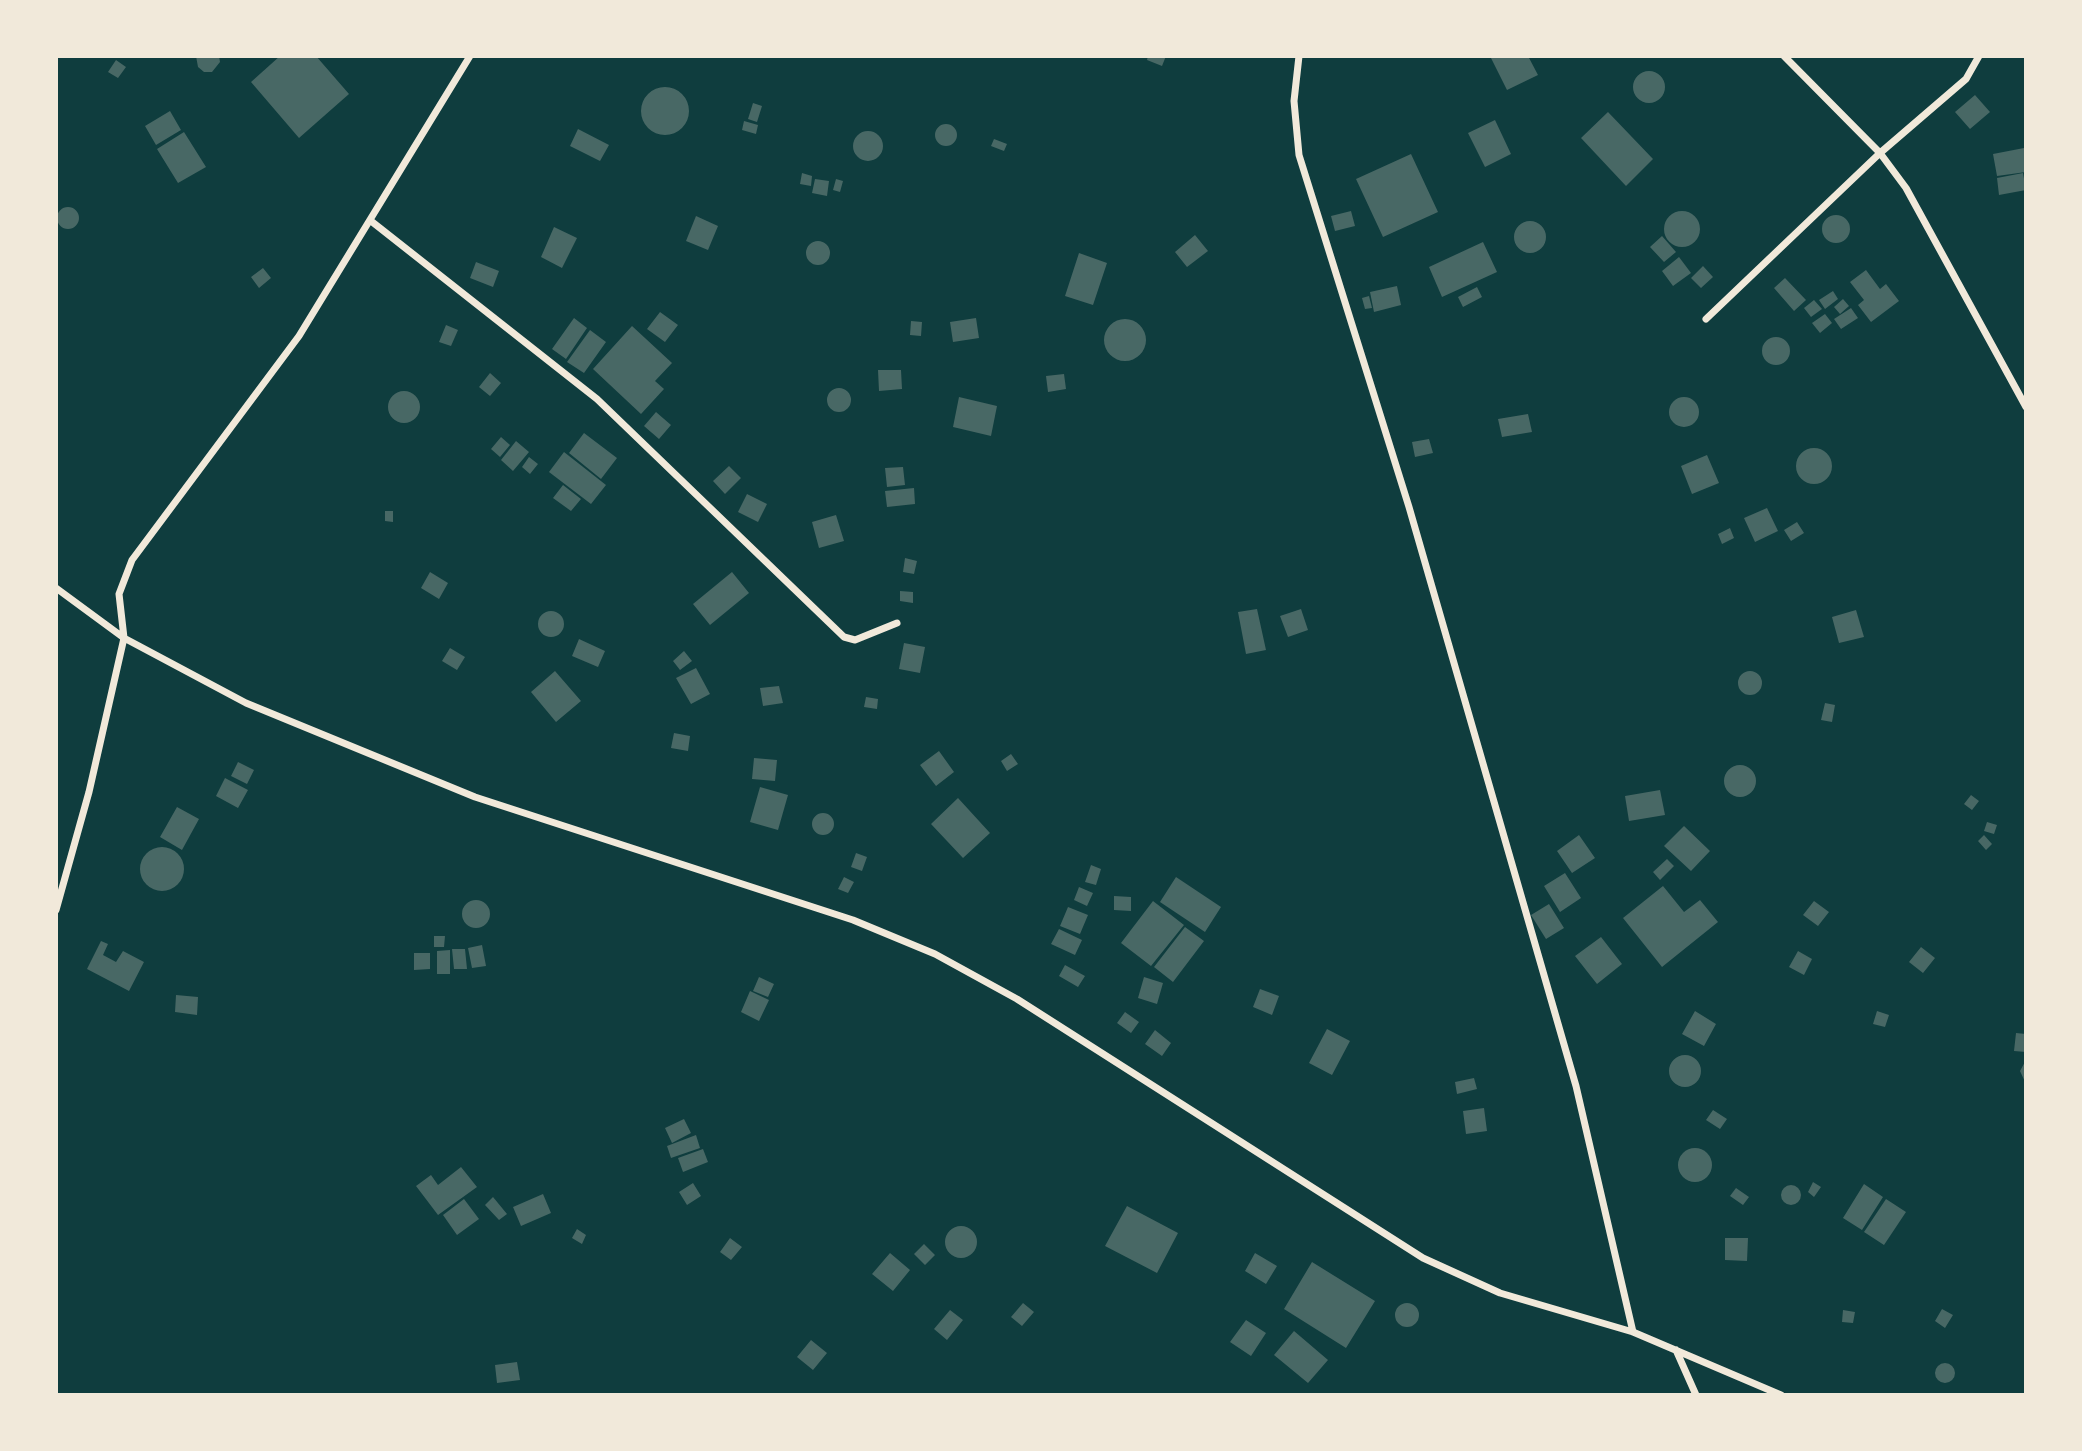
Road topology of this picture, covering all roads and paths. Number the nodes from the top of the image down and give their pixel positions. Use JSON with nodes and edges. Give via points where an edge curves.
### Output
{"nodes":[{"id":1,"x":470,"y":56,"type":"edge"},
{"id":2,"x":1300,"y":56,"type":"edge"},
{"id":3,"x":1784,"y":56,"type":"edge"},
{"id":4,"x":1979,"y":56,"type":"edge"},
{"id":5,"x":1880,"y":153,"type":"junction"},
{"id":6,"x":371,"y":221,"type":"junction"},
{"id":7,"x":1706,"y":319,"type":"dead end"},
{"id":8,"x":2026,"y":407,"type":"edge"},
{"id":9,"x":56,"y":588,"type":"edge"},
{"id":10,"x":897,"y":623,"type":"dead end"},
{"id":11,"x":124,"y":638,"type":"junction"},
{"id":12,"x":56,"y":911,"type":"edge"},
{"id":13,"x":1633,"y":1332,"type":"junction"},
{"id":14,"x":1675,"y":1350,"type":"junction"},
{"id":15,"x":1696,"y":1395,"type":"edge"},
{"id":16,"x":1781,"y":1395,"type":"edge"}],
"edges":[{"from":1,"to":6,"type":"street"},
{"from":2,"to":13,"type":"street","via":[[1294,101],[1299,155],[1409,507],[1572,1073]]},
{"from":3,"to":5,"type":"street"},
{"from":4,"to":5,"type":"street","via":[[1966,79]]},
{"from":5,"to":7,"type":"street"},
{"from":5,"to":8,"type":"street","via":[[1906,188]]},
{"from":6,"to":10,"type":"street","via":[[597,399],[844,637],[855,640]]},
{"from":6,"to":11,"type":"street","via":[[299,336],[132,560],[120,594]]},
{"from":9,"to":11,"type":"street"},
{"from":11,"to":12,"type":"street"},
{"from":11,"to":13,"type":"street","via":[[246,703],[475,797],[853,920],[935,954],[1017,999],[1423,1258],[1500,1293]]},
{"from":13,"to":14,"type":"street"},
{"from":14,"to":15,"type":"street"},
{"from":14,"to":16,"type":"street"}]}
